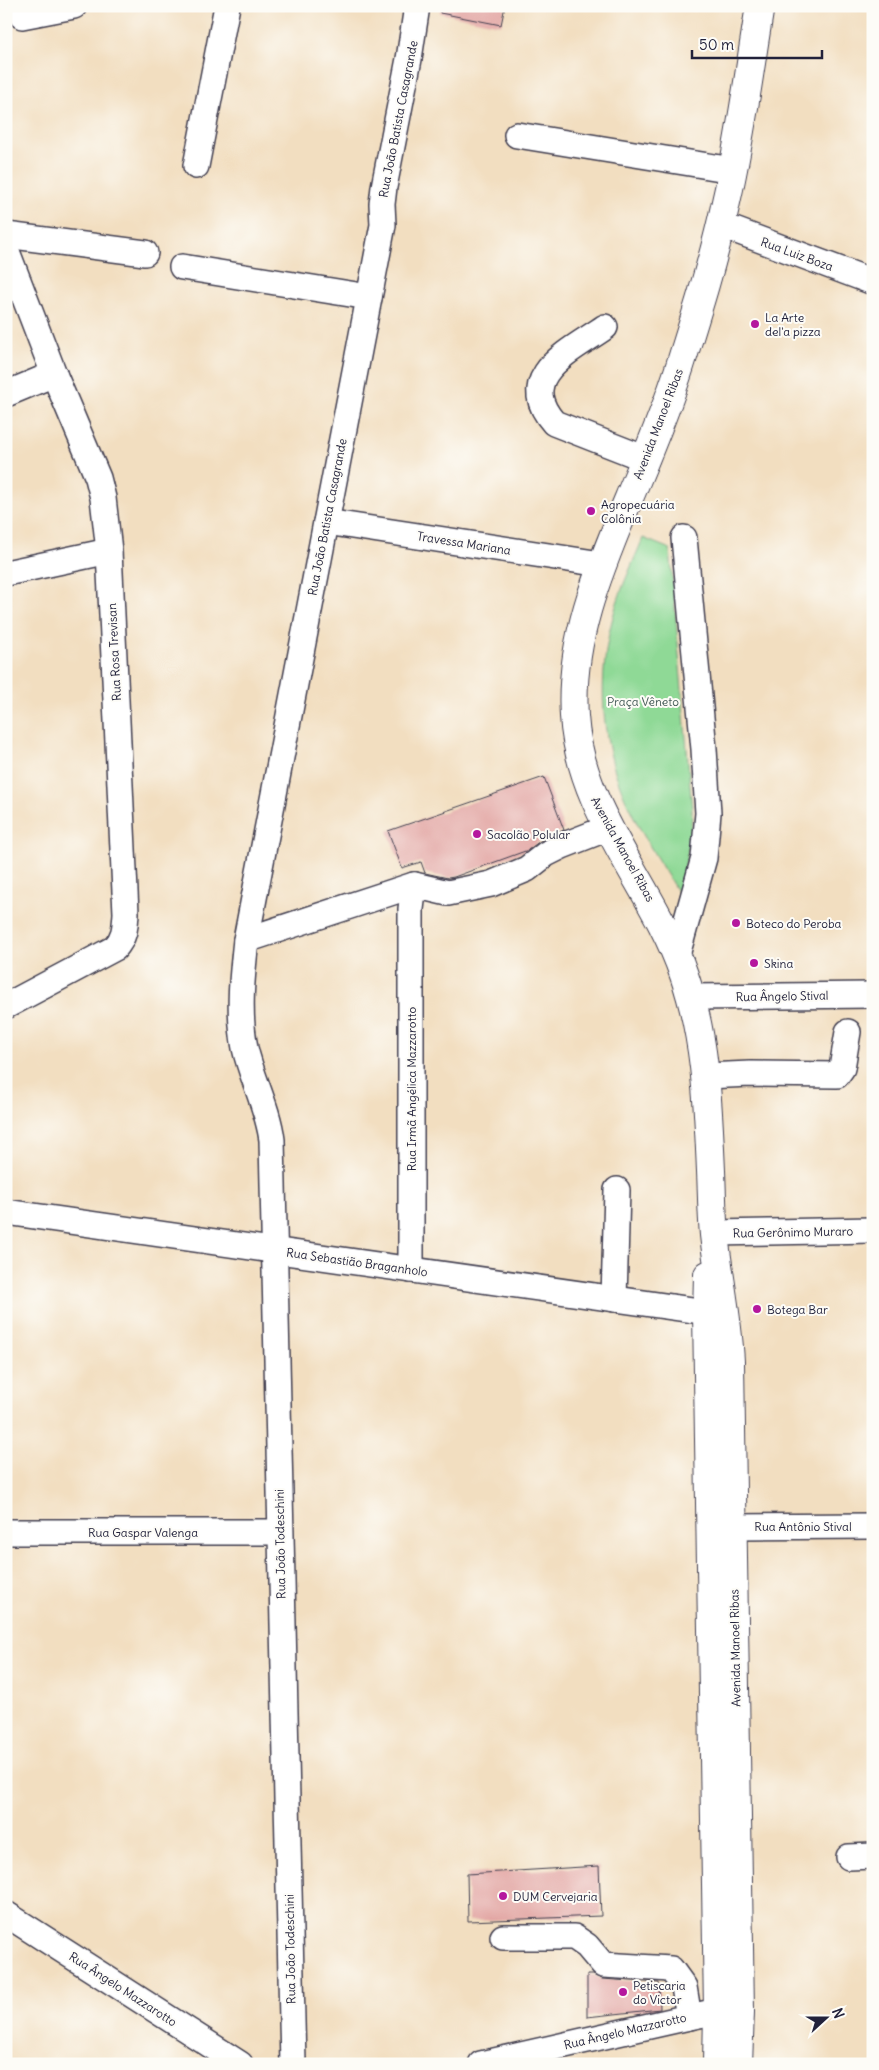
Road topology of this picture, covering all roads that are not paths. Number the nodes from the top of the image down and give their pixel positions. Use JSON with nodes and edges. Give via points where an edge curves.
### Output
{"nodes":[{"id":1,"x":74,"y":6,"type":"edge"},
{"id":2,"x":226,"y":6,"type":"edge"},
{"id":3,"x":417,"y":6,"type":"edge"},
{"id":4,"x":760,"y":6,"type":"edge"},
{"id":5,"x":22,"y":16,"type":"dead end"},
{"id":6,"x":517,"y":135,"type":"dead end"},
{"id":7,"x":196,"y":166,"type":"dead end"},
{"id":8,"x":733,"y":170,"type":"junction"},
{"id":9,"x":721,"y":225,"type":"junction"},
{"id":10,"x":6,"y":235,"type":"edge"},
{"id":11,"x":6,"y":249,"type":"edge"},
{"id":12,"x":145,"y":253,"type":"dead end"},
{"id":13,"x":182,"y":268,"type":"dead end"},
{"id":14,"x":873,"y":282,"type":"edge"},
{"id":15,"x":369,"y":297,"type":"junction"},
{"id":16,"x":605,"y":327,"type":"dead end"},
{"id":17,"x":54,"y":374,"type":"junction"},
{"id":18,"x":6,"y":394,"type":"edge"},
{"id":19,"x":646,"y":459,"type":"junction"},
{"id":20,"x":326,"y":522,"type":"junction"},
{"id":21,"x":684,"y":538,"type":"dead end"},
{"id":22,"x":109,"y":551,"type":"junction"},
{"id":23,"x":601,"y":564,"type":"junction"},
{"id":24,"x":6,"y":573,"type":"edge"},
{"id":25,"x":608,"y":828,"type":"junction"},
{"id":26,"x":412,"y":897,"type":"junction"},
{"id":27,"x":246,"y":940,"type":"junction"},
{"id":28,"x":677,"y":955,"type":"junction"},
{"id":29,"x":873,"y":996,"type":"edge"},
{"id":30,"x":691,"y":997,"type":"junction"},
{"id":31,"x":6,"y":1006,"type":"edge"},
{"id":32,"x":242,"y":1029,"type":"joint"},
{"id":33,"x":848,"y":1032,"type":"dead end"},
{"id":34,"x":706,"y":1076,"type":"junction"},
{"id":35,"x":617,"y":1190,"type":"dead end"},
{"id":36,"x":6,"y":1212,"type":"edge"},
{"id":37,"x":873,"y":1230,"type":"edge"},
{"id":38,"x":714,"y":1233,"type":"junction"},
{"id":39,"x":274,"y":1250,"type":"junction"},
{"id":40,"x":412,"y":1270,"type":"junction"},
{"id":41,"x":614,"y":1299,"type":"junction"},
{"id":42,"x":707,"y":1312,"type":"junction"},
{"id":43,"x":873,"y":1526,"type":"edge"},
{"id":44,"x":733,"y":1527,"type":"junction"},
{"id":45,"x":6,"y":1532,"type":"edge"},
{"id":46,"x":280,"y":1532,"type":"junction"},
{"id":47,"x":6,"y":1914,"type":"edge"},
{"id":48,"x":503,"y":1937,"type":"dead end"},
{"id":49,"x":729,"y":2011,"type":"junction"},
{"id":50,"x":690,"y":2016,"type":"junction"},
{"id":51,"x":240,"y":2064,"type":"edge"},
{"id":52,"x":293,"y":2064,"type":"edge"},
{"id":53,"x":481,"y":2064,"type":"edge"},
{"id":54,"x":717,"y":2064,"type":"edge"},
{"id":55,"x":738,"y":2064,"type":"edge"}],
"edges":[{"from":1,"to":5,"type":"street"},
{"from":2,"to":7,"type":"street"},
{"from":3,"to":15,"type":"street","name":"Rua João Batista Casagrande","via":[[384,187],[383,225]]},
{"from":4,"to":8,"type":"main road","name":"Avenida Manoel Ribas"},
{"from":6,"to":8,"type":"street"},
{"from":8,"to":9,"type":"main road","name":"Avenida Manoel Ribas"},
{"from":9,"to":14,"type":"street","name":"Rua Luiz Boza"},
{"from":9,"to":19,"type":"main road","name":"Avenida Manoel Ribas","via":[[679,368]]},
{"from":10,"to":12,"type":"street"},
{"from":11,"to":17,"type":"street","name":"Rua Rosa Trevisan"},
{"from":13,"to":15,"type":"street"},
{"from":15,"to":20,"type":"street","name":"Rua João Batista Casagrande"},
{"from":16,"to":19,"type":"street","via":[[547,369],[541,381],[540,396],[545,412],[554,423]]},
{"from":17,"to":18,"type":"street"},
{"from":17,"to":22,"type":"street","name":"Rua Rosa Trevisan","via":[[98,478]]},
{"from":19,"to":23,"type":"main road","name":"Avenida Manoel Ribas"},
{"from":20,"to":23,"type":"street","name":"Travessa Mariana"},
{"from":20,"to":27,"type":"street","name":"Rua João Batista Casagrande"},
{"from":21,"to":28,"type":"street","via":[[708,812],[704,858]]},
{"from":22,"to":24,"type":"street"},
{"from":22,"to":31,"type":"street","name":"Rua Rosa Trevisan","via":[[125,929],[122,940],[108,954]]},
{"from":23,"to":25,"type":"main road","name":"Avenida Manoel Ribas","via":[[578,641],[574,716],[580,759]]},
{"from":25,"to":26,"type":"street","via":[[562,846],[527,869],[491,884]]},
{"from":25,"to":28,"type":"main road","name":"Avenida Manoel Ribas","via":[[658,913]]},
{"from":26,"to":27,"type":"street"},
{"from":26,"to":40,"type":"street","name":"Rua Irmã Angélica Mazzarotto"},
{"from":27,"to":32,"type":"street","name":"Rua João Batista Casagrande"},
{"from":28,"to":30,"type":"main road","name":"Avenida Manoel Ribas"},
{"from":29,"to":30,"type":"street","name":"Rua Ângelo Stival"},
{"from":30,"to":34,"type":"main road","name":"Avenida Manoel Ribas"},
{"from":32,"to":39,"type":"street","name":"Rua João Todeschini","via":[[270,1126]]},
{"from":33,"to":34,"type":"street","via":[[842,1068],[837,1075]]},
{"from":34,"to":38,"type":"main road","name":"Avenida Manoel Ribas"},
{"from":35,"to":41,"type":"street"},
{"from":36,"to":39,"type":"street","name":"Rua Sebastião Braganholo"},
{"from":37,"to":38,"type":"street","name":"Rua Gerônimo Muraro"},
{"from":38,"to":42,"type":"main road","name":"Avenida Manoel Ribas"},
{"from":38,"to":44,"type":"main road","name":"Avenida Manoel Ribas","via":[[730,1341]]},
{"from":39,"to":40,"type":"street","name":"Rua Sebastião Braganholo"},
{"from":39,"to":46,"type":"street","name":"Rua João Todeschini"},
{"from":40,"to":41,"type":"street","name":"Rua Sebastião Braganholo"},
{"from":41,"to":42,"type":"street","name":"Rua Sebastião Braganholo"},
{"from":42,"to":49,"type":"main road","name":"Avenida Manoel Ribas"},
{"from":43,"to":44,"type":"street","name":"Rua Antônio Stival"},
{"from":44,"to":49,"type":"main road","name":"Avenida Manoel Ribas"},
{"from":45,"to":46,"type":"street","name":"Rua Gaspar Valenga"},
{"from":46,"to":52,"type":"street","name":"Rua João Todeschini"},
{"from":47,"to":51,"type":"street","name":"Rua Ângelo Mazzarotto"},
{"from":48,"to":50,"type":"street","via":[[574,1937],[587,1946],[603,1965],[671,1968],[684,1987]]},
{"from":49,"to":50,"type":"street","name":"Rua Ângelo Mazzarotto"},
{"from":49,"to":54,"type":"main road","name":"Avenida Manoel Ribas"},
{"from":49,"to":55,"type":"main road","name":"Avenida Manoel Ribas"},
{"from":50,"to":53,"type":"street","name":"Rua Ângelo Mazzarotto"}]}
